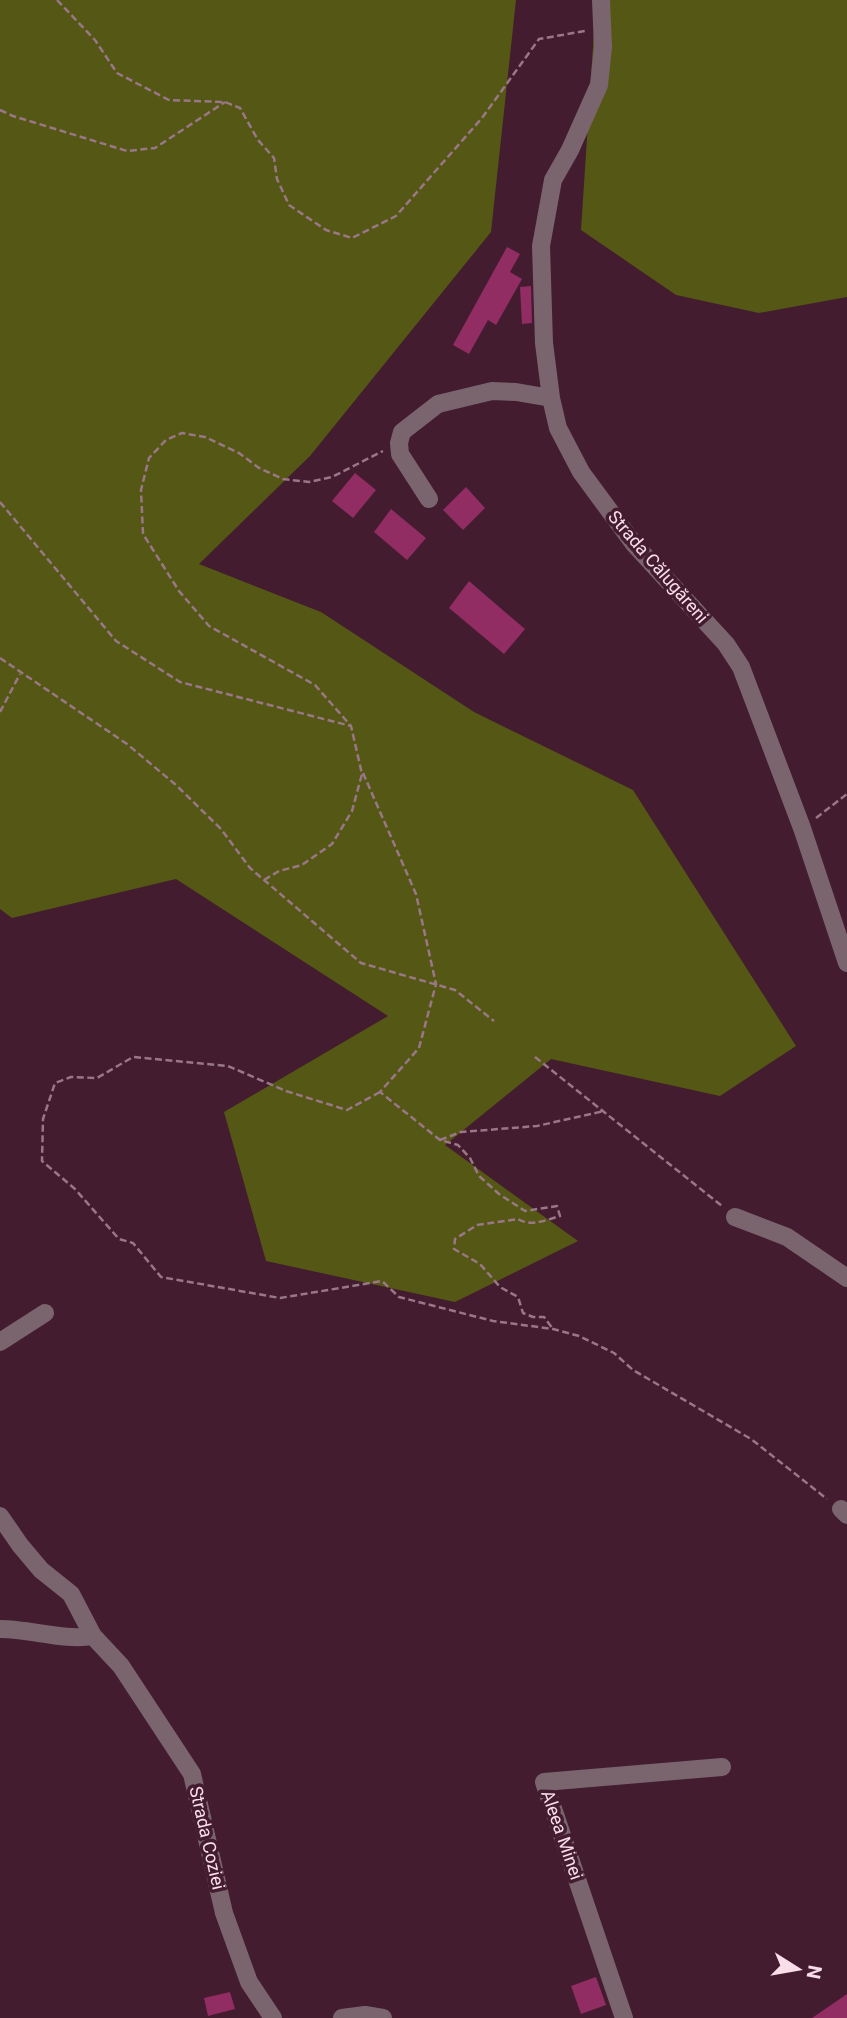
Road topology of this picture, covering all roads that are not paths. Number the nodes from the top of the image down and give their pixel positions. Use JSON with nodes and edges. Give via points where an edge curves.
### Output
{"nodes":[{"id":1,"x":601,"y":0,"type":"edge"},
{"id":2,"x":551,"y":398,"type":"junction"},
{"id":3,"x":429,"y":499,"type":"dead end"},
{"id":4,"x":847,"y":963,"type":"edge"},
{"id":5,"x":735,"y":1217,"type":"road end"},
{"id":6,"x":847,"y":1278,"type":"edge"},
{"id":7,"x":45,"y":1313,"type":"dead end"},
{"id":8,"x":0,"y":1342,"type":"edge"},
{"id":9,"x":0,"y":1516,"type":"edge"},
{"id":10,"x":0,"y":1629,"type":"edge"},
{"id":11,"x":93,"y":1636,"type":"junction"},
{"id":12,"x":722,"y":1767,"type":"dead end"},
{"id":13,"x":273,"y":2018,"type":"edge"},
{"id":14,"x":342,"y":2018,"type":"edge"},
{"id":15,"x":383,"y":2018,"type":"edge"},
{"id":16,"x":624,"y":2018,"type":"edge"}],
"edges":[{"from":1,"to":2,"type":"street","name":"Strada Călugăreni","via":[[599,85],[553,180],[541,246]]},
{"from":2,"to":3,"type":"street","via":[[492,391],[438,404],[402,432],[400,454]]},
{"from":2,"to":4,"type":"street","name":"Strada Călugăreni","via":[[558,428],[581,472],[634,544],[726,644],[741,667]]},
{"from":5,"to":6,"type":"street","via":[[787,1237]]},
{"from":7,"to":8,"type":"street"},
{"from":9,"to":11,"type":"street","name":"Strada Coziei","via":[[41,1570],[71,1594]]},
{"from":10,"to":11,"type":"street"},
{"from":11,"to":13,"type":"street","name":"Strada Coziei","via":[[121,1665],[192,1774],[225,1913],[249,1982]]},
{"from":12,"to":16,"type":"street","name":"Aleea Minei","via":[[544,1782]]},
{"from":14,"to":15,"type":"street"}]}
